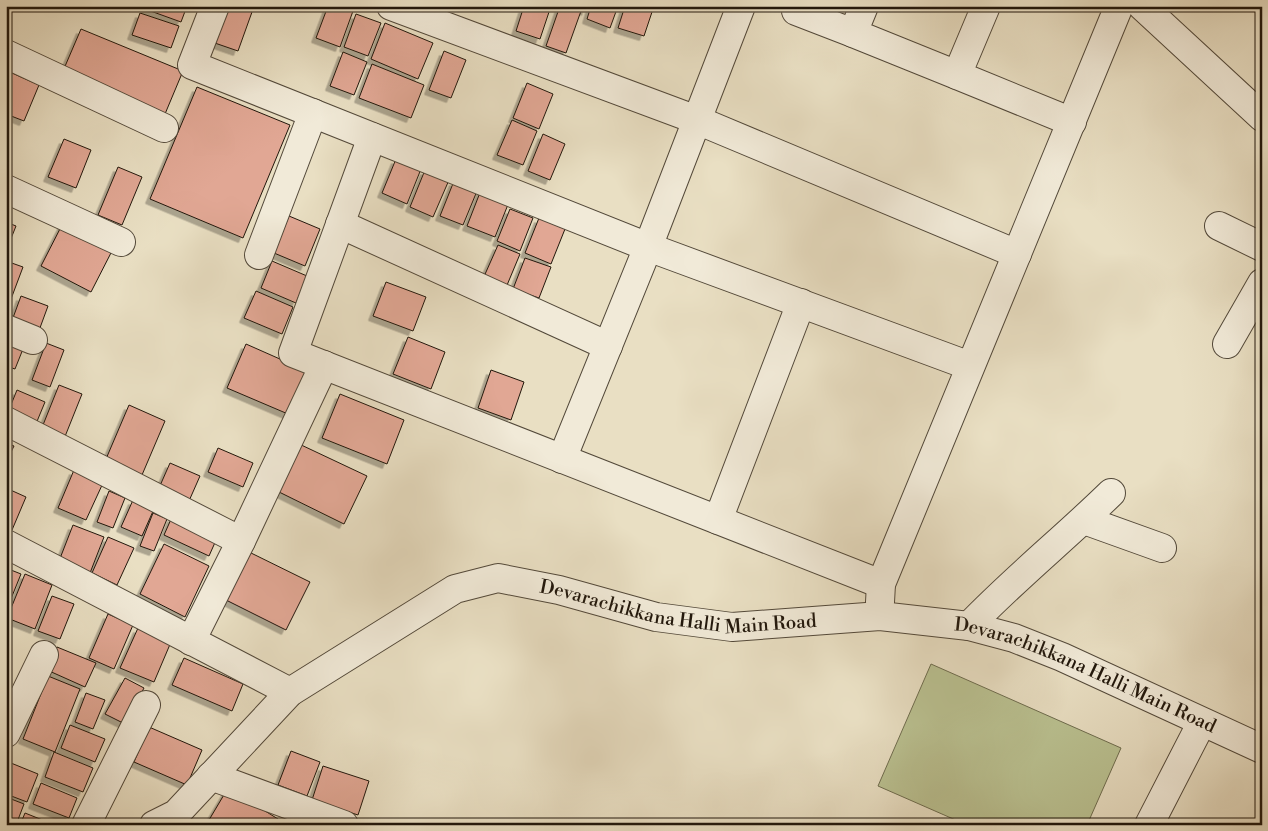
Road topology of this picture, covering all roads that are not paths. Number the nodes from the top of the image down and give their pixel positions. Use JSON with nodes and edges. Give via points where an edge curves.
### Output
{"nodes":[{"id":1,"x":215,"y":6,"type":"edge"},
{"id":2,"x":391,"y":6,"type":"edge"},
{"id":3,"x":741,"y":6,"type":"edge"},
{"id":4,"x":864,"y":6,"type":"edge"},
{"id":5,"x":986,"y":6,"type":"edge"},
{"id":6,"x":1120,"y":6,"type":"edge"},
{"id":7,"x":1142,"y":6,"type":"edge"},
{"id":8,"x":796,"y":11,"type":"dead end"},
{"id":9,"x":853,"y":33,"type":"junction"},
{"id":10,"x":6,"y":54,"type":"edge"},
{"id":11,"x":957,"y":75,"type":"junction"},
{"id":12,"x":313,"y":113,"type":"junction"},
{"id":13,"x":1262,"y":117,"type":"edge"},
{"id":14,"x":697,"y":120,"type":"junction"},
{"id":15,"x":1072,"y":122,"type":"junction"},
{"id":16,"x":164,"y":128,"type":"dead end"},
{"id":17,"x":372,"y":137,"type":"junction"},
{"id":18,"x":6,"y":189,"type":"edge"},
{"id":19,"x":340,"y":224,"type":"junction"},
{"id":20,"x":1219,"y":226,"type":"dead end"},
{"id":21,"x":121,"y":242,"type":"dead end"},
{"id":22,"x":648,"y":247,"type":"junction"},
{"id":23,"x":1262,"y":247,"type":"edge"},
{"id":24,"x":1017,"y":254,"type":"junction"},
{"id":25,"x":259,"y":255,"type":"dead end"},
{"id":26,"x":1262,"y":284,"type":"edge"},
{"id":27,"x":801,"y":304,"type":"junction"},
{"id":28,"x":1252,"y":322,"type":"edge"},
{"id":29,"x":6,"y":329,"type":"edge"},
{"id":30,"x":33,"y":340,"type":"dead end"},
{"id":31,"x":1227,"y":344,"type":"dead end"},
{"id":32,"x":608,"y":346,"type":"junction"},
{"id":33,"x":324,"y":365,"type":"junction"},
{"id":34,"x":970,"y":366,"type":"junction"},
{"id":35,"x":6,"y":420,"type":"edge"},
{"id":36,"x":562,"y":459,"type":"junction"},
{"id":37,"x":1111,"y":493,"type":"dead end"},
{"id":38,"x":718,"y":520,"type":"junction"},
{"id":39,"x":1084,"y":520,"type":"junction"},
{"id":40,"x":241,"y":542,"type":"junction"},
{"id":41,"x":6,"y":544,"type":"edge"},
{"id":42,"x":1162,"y":548,"type":"dead end"},
{"id":43,"x":880,"y":584,"type":"junction"},
{"id":44,"x":880,"y":616,"type":"junction"},
{"id":45,"x":969,"y":626,"type":"junction"},
{"id":46,"x":191,"y":641,"type":"junction"},
{"id":47,"x":44,"y":655,"type":"dead end"},
{"id":48,"x":290,"y":692,"type":"junction"},
{"id":49,"x":146,"y":705,"type":"dead end"},
{"id":50,"x":1202,"y":722,"type":"junction"},
{"id":51,"x":6,"y":733,"type":"edge"},
{"id":52,"x":1262,"y":749,"type":"edge"},
{"id":53,"x":211,"y":776,"type":"junction"},
{"id":54,"x":289,"y":815,"type":"edge"},
{"id":55,"x":86,"y":825,"type":"edge"},
{"id":56,"x":154,"y":825,"type":"edge"},
{"id":57,"x":344,"y":825,"type":"edge"},
{"id":58,"x":1149,"y":825,"type":"edge"}],
"edges":[{"from":1,"to":12,"type":"street","via":[[192,65]]},
{"from":2,"to":14,"type":"street"},
{"from":3,"to":14,"type":"street"},
{"from":4,"to":9,"type":"street"},
{"from":5,"to":11,"type":"street"},
{"from":6,"to":15,"type":"street"},
{"from":7,"to":13,"type":"street"},
{"from":8,"to":9,"type":"street"},
{"from":9,"to":11,"type":"street"},
{"from":10,"to":16,"type":"street"},
{"from":11,"to":15,"type":"street"},
{"from":12,"to":17,"type":"street"},
{"from":12,"to":25,"type":"street"},
{"from":14,"to":22,"type":"street"},
{"from":14,"to":24,"type":"street"},
{"from":15,"to":24,"type":"street"},
{"from":17,"to":19,"type":"street"},
{"from":17,"to":22,"type":"street"},
{"from":18,"to":21,"type":"street"},
{"from":19,"to":32,"type":"street"},
{"from":19,"to":33,"type":"street","via":[[293,353]]},
{"from":20,"to":23,"type":"street"},
{"from":22,"to":27,"type":"street"},
{"from":22,"to":32,"type":"street"},
{"from":24,"to":34,"type":"street"},
{"from":26,"to":28,"type":"street"},
{"from":27,"to":34,"type":"street"},
{"from":27,"to":38,"type":"street"},
{"from":28,"to":31,"type":"street"},
{"from":29,"to":30,"type":"street"},
{"from":32,"to":36,"type":"street"},
{"from":33,"to":36,"type":"street"},
{"from":33,"to":40,"type":"street"},
{"from":34,"to":43,"type":"street"},
{"from":35,"to":40,"type":"street"},
{"from":36,"to":38,"type":"street"},
{"from":37,"to":39,"type":"street"},
{"from":38,"to":43,"type":"street"},
{"from":39,"to":42,"type":"street"},
{"from":39,"to":45,"type":"street"},
{"from":40,"to":46,"type":"street"},
{"from":41,"to":46,"type":"street"},
{"from":43,"to":44,"type":"street"},
{"from":44,"to":45,"type":"street","name":"Devarachikkana Halli Main Road"},
{"from":44,"to":48,"type":"street","name":"Devarachikkana Halli Main Road","via":[[732,627],[656,617],[559,590],[498,578],[455,589]]},
{"from":45,"to":50,"type":"street","name":"Devarachikkana Halli Main Road","via":[[1014,638],[1062,657]]},
{"from":46,"to":48,"type":"street"},
{"from":47,"to":51,"type":"street"},
{"from":48,"to":53,"type":"street","name":"Devarachikkana Halli Main Road"},
{"from":49,"to":55,"type":"street"},
{"from":50,"to":52,"type":"street","name":"Devarachikkana Halli Main Road"},
{"from":50,"to":58,"type":"street"},
{"from":53,"to":54,"type":"street"},
{"from":53,"to":56,"type":"street","name":"Devarachikkana Halli Main Road","via":[[176,814]]},
{"from":54,"to":57,"type":"street"}]}
